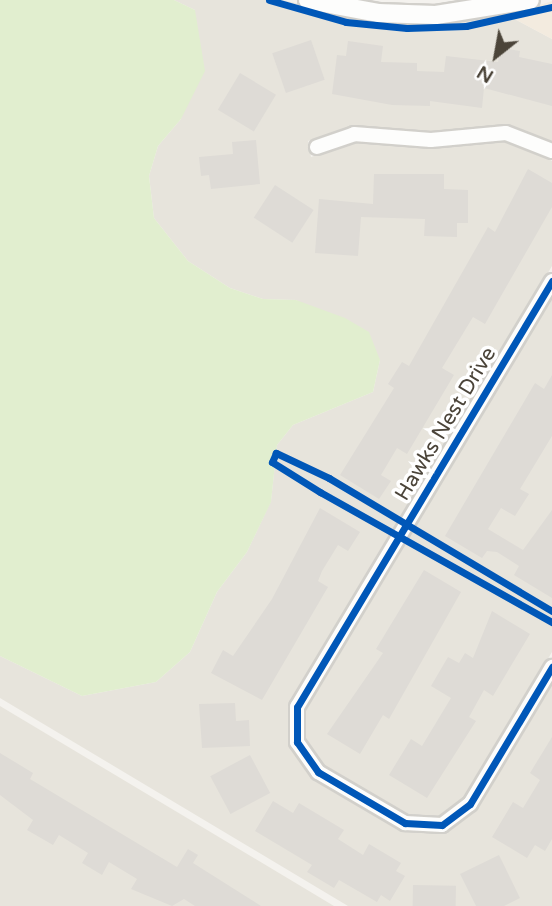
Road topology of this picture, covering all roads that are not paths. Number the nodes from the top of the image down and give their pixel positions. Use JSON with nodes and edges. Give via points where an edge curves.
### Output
{"nodes":[{"id":1,"x":308,"y":0,"type":"edge"},
{"id":2,"x":530,"y":0,"type":"edge"},
{"id":3,"x":317,"y":147,"type":"dead end"},
{"id":4,"x":552,"y":151,"type":"edge"},
{"id":5,"x":552,"y":281,"type":"edge"},
{"id":6,"x":552,"y":667,"type":"edge"}],
"edges":[{"from":1,"to":2,"type":"street","via":[[378,13],[436,15]]},
{"from":3,"to":4,"type":"street","via":[[354,134],[431,140],[506,133]]},
{"from":5,"to":6,"type":"street","name":"Hawks Nest Drive","via":[[297,707],[297,742],[318,772],[405,823],[442,825],[470,804]]}]}
